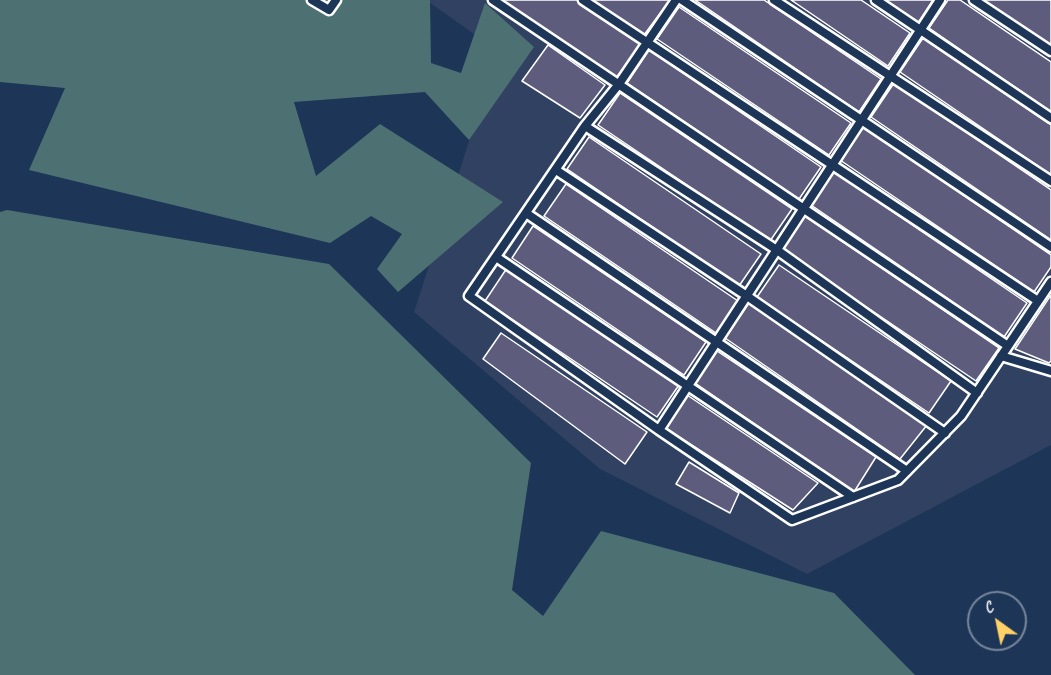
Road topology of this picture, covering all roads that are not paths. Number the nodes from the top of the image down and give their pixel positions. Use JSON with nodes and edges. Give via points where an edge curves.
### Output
{"nodes":[{"id":1,"x":312,"y":0,"type":"edge"},
{"id":2,"x":336,"y":0,"type":"edge"},
{"id":3,"x":493,"y":0,"type":"edge"},
{"id":4,"x":583,"y":0,"type":"edge"},
{"id":5,"x":676,"y":0,"type":"edge"},
{"id":6,"x":682,"y":0,"type":"edge"},
{"id":7,"x":774,"y":0,"type":"edge"},
{"id":8,"x":876,"y":0,"type":"edge"},
{"id":9,"x":940,"y":0,"type":"edge"},
{"id":10,"x":974,"y":0,"type":"edge"},
{"id":11,"x":920,"y":30,"type":"junction"},
{"id":12,"x":647,"y":43,"type":"junction"},
{"id":13,"x":1051,"y":51,"type":"edge"},
{"id":14,"x":890,"y":76,"type":"junction"},
{"id":15,"x":619,"y":84,"type":"junction"},
{"id":16,"x":1051,"y":118,"type":"edge"},
{"id":17,"x":862,"y":120,"type":"junction"},
{"id":18,"x":585,"y":126,"type":"junction"},
{"id":19,"x":832,"y":165,"type":"junction"},
{"id":20,"x":556,"y":170,"type":"junction"},
{"id":21,"x":1051,"y":181,"type":"edge"},
{"id":22,"x":804,"y":209,"type":"junction"},
{"id":23,"x":526,"y":213,"type":"junction"},
{"id":24,"x":1051,"y":247,"type":"edge"},
{"id":25,"x":777,"y":250,"type":"junction"},
{"id":26,"x":496,"y":257,"type":"junction"},
{"id":27,"x":1051,"y":282,"type":"edge"},
{"id":28,"x":747,"y":296,"type":"junction"},
{"id":29,"x":1038,"y":301,"type":"junction"},
{"id":30,"x":717,"y":342,"type":"junction"},
{"id":31,"x":1008,"y":346,"type":"junction"},
{"id":32,"x":1001,"y":356,"type":"junction"},
{"id":33,"x":1051,"y":371,"type":"edge"},
{"id":34,"x":688,"y":386,"type":"junction"},
{"id":35,"x":977,"y":393,"type":"junction"},
{"id":36,"x":659,"y":430,"type":"junction"},
{"id":37,"x":945,"y":433,"type":"junction"},
{"id":38,"x":907,"y":471,"type":"junction"},
{"id":39,"x":853,"y":497,"type":"junction"}],
"edges":[{"from":1,"to":2,"type":"lane","via":[[329,10]]},
{"from":3,"to":15,"type":"lane"},
{"from":4,"to":12,"type":"lane"},
{"from":5,"to":12,"type":"lane"},
{"from":6,"to":17,"type":"lane"},
{"from":7,"to":14,"type":"lane"},
{"from":8,"to":11,"type":"lane"},
{"from":9,"to":11,"type":"lane"},
{"from":10,"to":13,"type":"lane"},
{"from":11,"to":14,"type":"lane"},
{"from":11,"to":16,"type":"lane"},
{"from":12,"to":15,"type":"lane"},
{"from":12,"to":19,"type":"lane"},
{"from":14,"to":17,"type":"lane"},
{"from":14,"to":21,"type":"lane"},
{"from":15,"to":18,"type":"lane"},
{"from":15,"to":22,"type":"lane"},
{"from":17,"to":19,"type":"lane"},
{"from":17,"to":24,"type":"lane"},
{"from":18,"to":20,"type":"lane"},
{"from":18,"to":25,"type":"lane"},
{"from":19,"to":22,"type":"lane"},
{"from":19,"to":29,"type":"lane"},
{"from":20,"to":23,"type":"lane"},
{"from":20,"to":28,"type":"lane"},
{"from":22,"to":25,"type":"lane"},
{"from":22,"to":31,"type":"lane"},
{"from":23,"to":26,"type":"lane"},
{"from":23,"to":30,"type":"lane"},
{"from":25,"to":28,"type":"lane"},
{"from":25,"to":35,"type":"lane"},
{"from":26,"to":34,"type":"lane"},
{"from":26,"to":36,"type":"lane","via":[[469,296]]},
{"from":27,"to":29,"type":"lane"},
{"from":28,"to":30,"type":"lane"},
{"from":28,"to":37,"type":"lane"},
{"from":29,"to":31,"type":"lane"},
{"from":30,"to":34,"type":"lane"},
{"from":30,"to":38,"type":"lane"},
{"from":31,"to":32,"type":"lane"},
{"from":32,"to":33,"type":"lane"},
{"from":32,"to":35,"type":"lane"},
{"from":34,"to":36,"type":"lane"},
{"from":34,"to":39,"type":"lane"},
{"from":35,"to":37,"type":"lane"},
{"from":36,"to":39,"type":"lane","via":[[792,520]]},
{"from":37,"to":38,"type":"lane"},
{"from":38,"to":39,"type":"lane","via":[[898,480]]}]}
